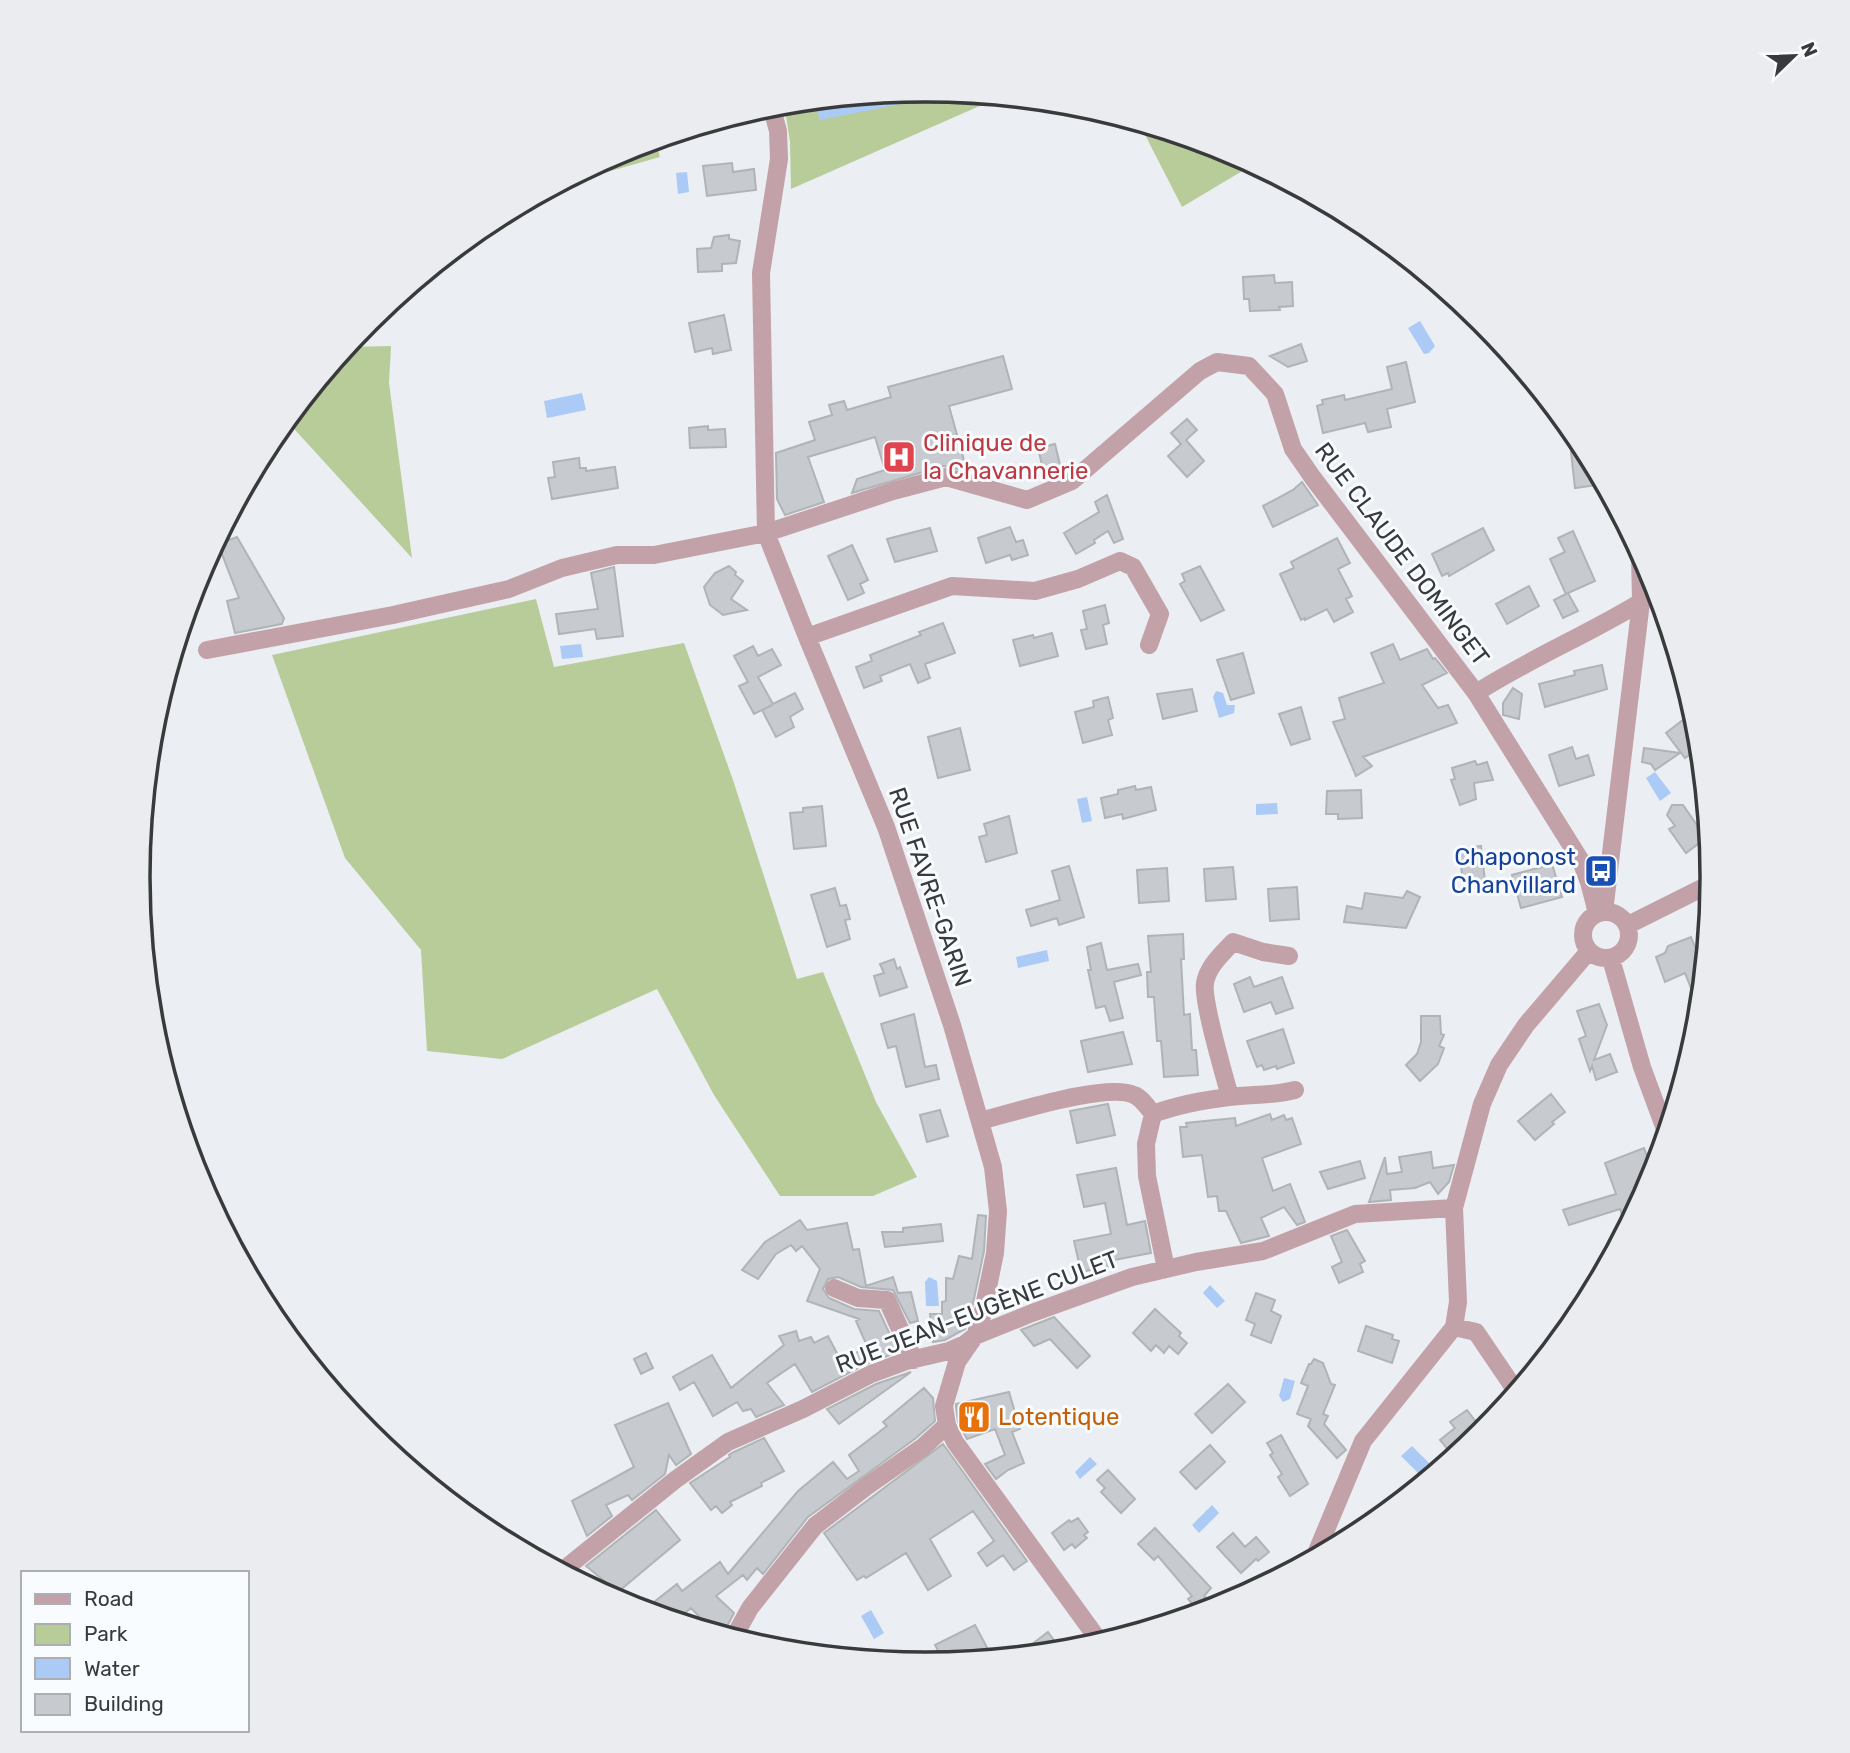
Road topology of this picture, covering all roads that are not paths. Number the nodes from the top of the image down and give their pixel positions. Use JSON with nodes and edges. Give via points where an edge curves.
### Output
{"nodes":[{"id":1,"x":774,"y":116,"type":"edge"},
{"id":2,"x":766,"y":533,"type":"junction"},
{"id":3,"x":1641,"y":579,"type":"edge"},
{"id":4,"x":1641,"y":602,"type":"junction"},
{"id":5,"x":807,"y":637,"type":"junction"},
{"id":6,"x":1149,"y":645,"type":"dead end"},
{"id":7,"x":207,"y":650,"type":"dead end"},
{"id":8,"x":1476,"y":693,"type":"junction"},
{"id":9,"x":1699,"y":889,"type":"edge"},
{"id":10,"x":1600,"y":913,"type":"junction"},
{"id":11,"x":1628,"y":925,"type":"junction"},
{"id":12,"x":1589,"y":951,"type":"junction"},
{"id":13,"x":1289,"y":956,"type":"dead end"},
{"id":14,"x":1611,"y":958,"type":"junction"},
{"id":15,"x":1295,"y":1090,"type":"dead end"},
{"id":16,"x":1230,"y":1097,"type":"junction"},
{"id":17,"x":1153,"y":1114,"type":"junction"},
{"id":18,"x":1661,"y":1119,"type":"edge"},
{"id":19,"x":980,"y":1121,"type":"junction"},
{"id":20,"x":1454,"y":1208,"type":"junction"},
{"id":21,"x":1166,"y":1269,"type":"junction"},
{"id":22,"x":834,"y":1288,"type":"dead end"},
{"id":23,"x":1454,"y":1327,"type":"junction"},
{"id":24,"x":975,"y":1336,"type":"junction"},
{"id":25,"x":914,"y":1360,"type":"junction"},
{"id":26,"x":1511,"y":1383,"type":"edge"},
{"id":27,"x":947,"y":1425,"type":"junction"},
{"id":28,"x":1321,"y":1543,"type":"edge"},
{"id":29,"x":569,"y":1565,"type":"edge"},
{"id":30,"x":739,"y":1629,"type":"edge"},
{"id":31,"x":1093,"y":1633,"type":"edge"}],
"edges":[{"from":1,"to":2,"type":"street","name":"RUE FAVRE-GARIN","via":[[779,159],[761,273]]},
{"from":2,"to":5,"type":"street","name":"RUE FAVRE-GARIN"},
{"from":2,"to":7,"type":"street","name":"RUE CLAUDE DOMINGET","via":[[654,555],[617,555],[562,568],[509,589]]},
{"from":2,"to":8,"type":"street","name":"RUE CLAUDE DOMINGET","via":[[946,477],[1027,500],[1072,481],[1200,371],[1217,362],[1249,366],[1275,394],[1293,449],[1312,478]]},
{"from":3,"to":4,"type":"street"},
{"from":4,"to":8,"type":"street"},
{"from":4,"to":10,"type":"street"},
{"from":5,"to":6,"type":"street","via":[[952,586],[1035,591],[1119,561],[1133,567],[1160,614]]},
{"from":5,"to":19,"type":"street","name":"RUE FAVRE-GARIN","via":[[886,827]]},
{"from":8,"to":10,"type":"street","name":"RUE CLAUDE DOMINGET","via":[[1581,861]]},
{"from":9,"to":11,"type":"street"},
{"from":10,"to":11,"type":"street","via":[[1614,912]]},
{"from":10,"to":12,"type":"street","via":[[1587,922],[1583,932]]},
{"from":11,"to":14,"type":"street","via":[[1628,946]]},
{"from":12,"to":14,"type":"street"},
{"from":12,"to":20,"type":"street","via":[[1526,1025],[1499,1065],[1482,1104]]},
{"from":13,"to":16,"type":"street","via":[[1233,942],[1209,974],[1207,1002]]},
{"from":14,"to":18,"type":"street"},
{"from":15,"to":16,"type":"street","via":[[1276,1096]]},
{"from":16,"to":17,"type":"street"},
{"from":17,"to":19,"type":"street","via":[[1136,1095],[1116,1091]]},
{"from":17,"to":21,"type":"street","via":[[1146,1144],[1147,1176]]},
{"from":19,"to":24,"type":"street","name":"RUE FAVRE-GARIN","via":[[993,1167],[998,1211],[995,1253]]},
{"from":20,"to":21,"type":"street","name":"RUE JEAN-EUGÈNE CULET","via":[[1355,1214],[1263,1251]]},
{"from":20,"to":23,"type":"street","via":[[1458,1303]]},
{"from":21,"to":24,"type":"street","name":"RUE JEAN-EUGÈNE CULET","via":[[1094,1290]]},
{"from":22,"to":25,"type":"street","via":[[887,1300]]},
{"from":23,"to":26,"type":"street","via":[[1476,1332]]},
{"from":23,"to":28,"type":"street","via":[[1363,1441]]},
{"from":24,"to":25,"type":"street","name":"RUE JEAN-EUGÈNE CULET","via":[[957,1348]]},
{"from":24,"to":27,"type":"street","name":"RUE FAVRE-GARIN","via":[[957,1362],[944,1406]]},
{"from":25,"to":29,"type":"street","name":"RUE JEAN-EUGÈNE CULET","via":[[871,1374],[728,1442]]},
{"from":27,"to":30,"type":"street","via":[[815,1526]]},
{"from":27,"to":31,"type":"street"}]}
